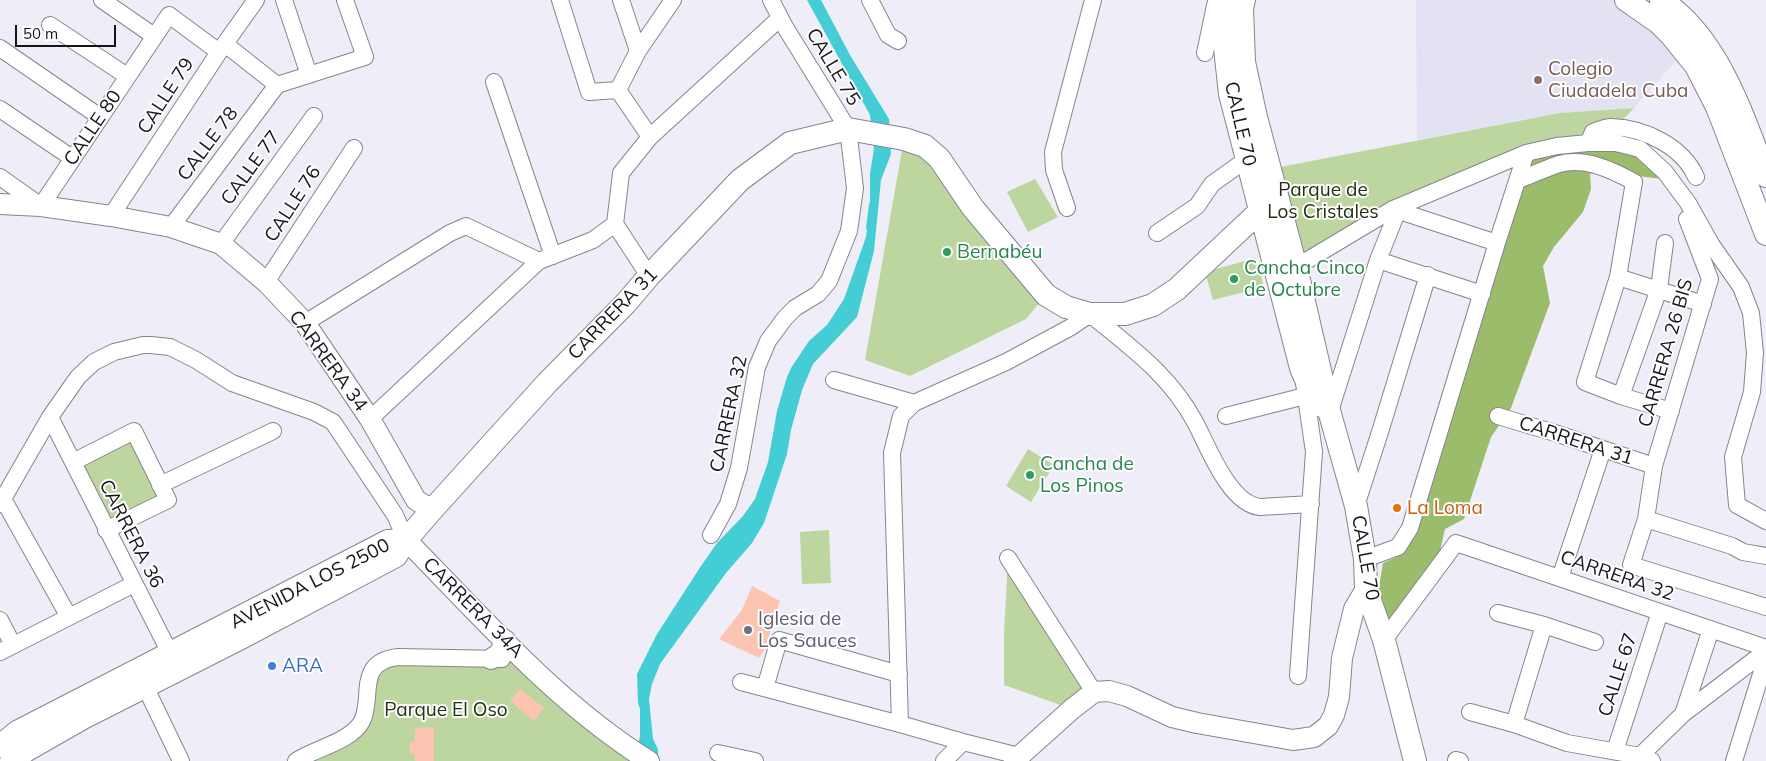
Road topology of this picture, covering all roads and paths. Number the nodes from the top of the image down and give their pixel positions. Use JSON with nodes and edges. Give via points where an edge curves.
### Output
{"nodes":[{"id":1,"x":102,"y":0,"type":"edge"},
{"id":2,"x":256,"y":0,"type":"edge"},
{"id":3,"x":284,"y":0,"type":"edge"},
{"id":4,"x":345,"y":0,"type":"edge"},
{"id":5,"x":560,"y":0,"type":"edge"},
{"id":6,"x":621,"y":0,"type":"edge"},
{"id":7,"x":673,"y":0,"type":"edge"},
{"id":8,"x":771,"y":0,"type":"edge"},
{"id":9,"x":870,"y":0,"type":"edge"},
{"id":10,"x":1093,"y":0,"type":"edge"},
{"id":11,"x":1626,"y":0,"type":"edge"},
{"id":12,"x":1661,"y":0,"type":"edge"},
{"id":13,"x":1224,"y":1,"type":"edge"},
{"id":14,"x":780,"y":18,"type":"junction"},
{"id":15,"x":50,"y":25,"type":"dead end"},
{"id":16,"x":154,"y":36,"type":"junction"},
{"id":17,"x":898,"y":41,"type":"dead end"},
{"id":18,"x":0,"y":48,"type":"edge"},
{"id":19,"x":222,"y":48,"type":"junction"},
{"id":20,"x":638,"y":51,"type":"junction"},
{"id":21,"x":1205,"y":53,"type":"dead end"},
{"id":22,"x":309,"y":75,"type":"junction"},
{"id":23,"x":128,"y":76,"type":"junction"},
{"id":24,"x":494,"y":82,"type":"dead end"},
{"id":25,"x":277,"y":85,"type":"junction"},
{"id":26,"x":618,"y":90,"type":"junction"},
{"id":27,"x":0,"y":109,"type":"edge"},
{"id":28,"x":314,"y":116,"type":"dead end"},
{"id":29,"x":100,"y":117,"type":"junction"},
{"id":30,"x":852,"y":129,"type":"junction"},
{"id":31,"x":650,"y":137,"type":"junction"},
{"id":32,"x":1588,"y":143,"type":"junction"},
{"id":33,"x":354,"y":148,"type":"dead end"},
{"id":34,"x":1251,"y":149,"type":"junction"},
{"id":35,"x":1526,"y":153,"type":"junction"},
{"id":36,"x":72,"y":158,"type":"junction"},
{"id":37,"x":1766,"y":176,"type":"edge"},
{"id":38,"x":0,"y":177,"type":"edge"},
{"id":39,"x":1696,"y":177,"type":"dead end"},
{"id":40,"x":1518,"y":180,"type":"junction"},
{"id":41,"x":1674,"y":184,"type":"junction"},
{"id":42,"x":1277,"y":195,"type":"junction"},
{"id":43,"x":0,"y":204,"type":"edge"},
{"id":44,"x":41,"y":206,"type":"junction"},
{"id":45,"x":1067,"y":208,"type":"dead end"},
{"id":46,"x":1396,"y":209,"type":"junction"},
{"id":47,"x":1260,"y":210,"type":"junction"},
{"id":48,"x":111,"y":216,"type":"junction"},
{"id":49,"x":615,"y":224,"type":"junction"},
{"id":50,"x":171,"y":227,"type":"junction"},
{"id":51,"x":1157,"y":233,"type":"dead end"},
{"id":52,"x":1766,"y":234,"type":"edge"},
{"id":53,"x":1665,"y":242,"type":"dead end"},
{"id":54,"x":1497,"y":243,"type":"junction"},
{"id":55,"x":221,"y":244,"type":"junction"},
{"id":56,"x":546,"y":258,"type":"junction"},
{"id":57,"x":1378,"y":260,"type":"junction"},
{"id":58,"x":1296,"y":267,"type":"junction"},
{"id":59,"x":1428,"y":275,"type":"junction"},
{"id":60,"x":649,"y":276,"type":"junction"},
{"id":61,"x":1618,"y":277,"type":"junction"},
{"id":62,"x":266,"y":282,"type":"junction"},
{"id":63,"x":1659,"y":289,"type":"junction"},
{"id":64,"x":1482,"y":294,"type":"junction"},
{"id":65,"x":1703,"y":304,"type":"junction"},
{"id":66,"x":1090,"y":314,"type":"junction"},
{"id":67,"x":305,"y":323,"type":"junction"},
{"id":68,"x":834,"y":380,"type":"dead end"},
{"id":69,"x":1305,"y":386,"type":"junction"},
{"id":70,"x":1621,"y":396,"type":"junction"},
{"id":71,"x":914,"y":403,"type":"junction"},
{"id":72,"x":1671,"y":411,"type":"junction"},
{"id":73,"x":1330,"y":414,"type":"junction"},
{"id":74,"x":1226,"y":416,"type":"dead end"},
{"id":75,"x":1498,"y":416,"type":"dead end"},
{"id":76,"x":50,"y":417,"type":"junction"},
{"id":77,"x":370,"y":419,"type":"junction"},
{"id":78,"x":273,"y":431,"type":"dead end"},
{"id":79,"x":1603,"y":449,"type":"junction"},
{"id":80,"x":73,"y":462,"type":"junction"},
{"id":81,"x":1654,"y":466,"type":"junction"},
{"id":82,"x":160,"y":485,"type":"junction"},
{"id":83,"x":2,"y":502,"type":"edge"},
{"id":84,"x":1311,"y":504,"type":"junction"},
{"id":85,"x":1356,"y":506,"type":"junction"},
{"id":86,"x":432,"y":510,"type":"junction"},
{"id":87,"x":1646,"y":519,"type":"junction"},
{"id":88,"x":1766,"y":521,"type":"edge"},
{"id":89,"x":106,"y":530,"type":"junction"},
{"id":90,"x":712,"y":535,"type":"dead end"},
{"id":91,"x":406,"y":540,"type":"junction"},
{"id":92,"x":1766,"y":556,"type":"edge"},
{"id":93,"x":1008,"y":558,"type":"dead end"},
{"id":94,"x":1365,"y":559,"type":"junction"},
{"id":95,"x":1560,"y":578,"type":"junction"},
{"id":96,"x":134,"y":584,"type":"junction"},
{"id":97,"x":1366,"y":589,"type":"junction"},
{"id":98,"x":1766,"y":607,"type":"edge"},
{"id":99,"x":1660,"y":612,"type":"junction"},
{"id":100,"x":1498,"y":613,"type":"dead end"},
{"id":101,"x":69,"y":617,"type":"junction"},
{"id":102,"x":0,"y":620,"type":"edge"},
{"id":103,"x":1544,"y":625,"type":"junction"},
{"id":104,"x":1711,"y":629,"type":"junction"},
{"id":105,"x":505,"y":640,"type":"junction"},
{"id":106,"x":1384,"y":640,"type":"junction"},
{"id":107,"x":1595,"y":642,"type":"dead end"},
{"id":108,"x":7,"y":649,"type":"edge"},
{"id":109,"x":1766,"y":649,"type":"edge"},
{"id":110,"x":1766,"y":658,"type":"edge"},
{"id":111,"x":491,"y":659,"type":"junction"},
{"id":112,"x":524,"y":660,"type":"junction"},
{"id":113,"x":174,"y":661,"type":"junction"},
{"id":114,"x":899,"y":674,"type":"junction"},
{"id":115,"x":1298,"y":676,"type":"dead end"},
{"id":116,"x":141,"y":678,"type":"junction"},
{"id":117,"x":741,"y":682,"type":"dead end"},
{"id":118,"x":765,"y":688,"type":"junction"},
{"id":119,"x":1094,"y":692,"type":"junction"},
{"id":120,"x":1470,"y":712,"type":"dead end"},
{"id":121,"x":1683,"y":714,"type":"junction"},
{"id":122,"x":900,"y":724,"type":"junction"},
{"id":123,"x":1514,"y":724,"type":"junction"},
{"id":124,"x":963,"y":742,"type":"junction"},
{"id":125,"x":0,"y":746,"type":"edge"},
{"id":126,"x":1615,"y":751,"type":"junction"},
{"id":127,"x":1017,"y":758,"type":"edge"},
{"id":128,"x":1643,"y":759,"type":"edge"},
{"id":129,"x":11,"y":761,"type":"edge"},
{"id":130,"x":181,"y":761,"type":"edge"},
{"id":131,"x":296,"y":761,"type":"edge"},
{"id":132,"x":648,"y":761,"type":"edge"},
{"id":133,"x":732,"y":761,"type":"edge"},
{"id":134,"x":754,"y":761,"type":"edge"},
{"id":135,"x":944,"y":761,"type":"edge"},
{"id":136,"x":1415,"y":761,"type":"edge"},
{"id":137,"x":1734,"y":761,"type":"edge"}],
"edges":[{"from":1,"to":16,"type":"street"},
{"from":2,"to":19,"type":"street","name":"CALLE 79"},
{"from":3,"to":22,"type":"street"},
{"from":4,"to":22,"type":"street","via":[[365,57]]},
{"from":5,"to":26,"type":"street","via":[[589,92]]},
{"from":6,"to":20,"type":"street"},
{"from":7,"to":20,"type":"street"},
{"from":8,"to":14,"type":"street","name":"CALLE 75"},
{"from":9,"to":17,"type":"street","via":[[888,35]]},
{"from":10,"to":45,"type":"street","via":[[1053,152],[1054,170]]},
{"from":11,"to":52,"type":"main road","via":[[1659,23],[1696,66],[1717,107]]},
{"from":12,"to":37,"type":"main road","via":[[1686,21],[1726,76]]},
{"from":13,"to":21,"type":"street"},
{"from":13,"to":34,"type":"main road","name":"CALLE 70","via":[[1242,8]]},
{"from":14,"to":30,"type":"street","name":"CALLE 75"},
{"from":14,"to":31,"type":"street"},
{"from":15,"to":23,"type":"street"},
{"from":16,"to":19,"type":"street","name":"CALLE 80","via":[[168,15]]},
{"from":16,"to":23,"type":"street","name":"CALLE 80"},
{"from":18,"to":29,"type":"street"},
{"from":19,"to":25,"type":"street"},
{"from":19,"to":48,"type":"street","name":"CALLE 79"},
{"from":20,"to":26,"type":"street"},
{"from":22,"to":25,"type":"street"},
{"from":23,"to":29,"type":"street","name":"CALLE 80"},
{"from":24,"to":56,"type":"street"},
{"from":25,"to":50,"type":"street","name":"CALLE 78"},
{"from":26,"to":31,"type":"street"},
{"from":27,"to":36,"type":"street"},
{"from":28,"to":55,"type":"street","name":"CALLE 77"},
{"from":29,"to":36,"type":"street","name":"CALLE 80"},
{"from":30,"to":60,"type":"main road","name":"CARRERA 31","via":[[790,143],[740,180]]},
{"from":30,"to":66,"type":"main road","name":"CARRERA 31","via":[[924,146],[939,158],[973,208],[1046,295]]},
{"from":30,"to":90,"type":"street","name":"CARRERA 32","via":[[855,188],[849,231],[826,287],[785,318],[772,335],[756,367],[739,468],[728,504]]},
{"from":31,"to":49,"type":"street","via":[[621,173]]},
{"from":32,"to":35,"type":"street"},
{"from":32,"to":39,"type":"street","via":[[1593,132],[1610,126],[1632,130],[1673,148],[1691,165]]},
{"from":32,"to":41,"type":"street","via":[[1616,143],[1640,149]]},
{"from":33,"to":62,"type":"street","name":"CALLE 76"},
{"from":34,"to":42,"type":"main road","name":"CALLE 70"},
{"from":34,"to":47,"type":"main road","name":"CALLE 70"},
{"from":34,"to":51,"type":"street","via":[[1212,184],[1197,206]]},
{"from":35,"to":40,"type":"street"},
{"from":35,"to":46,"type":"street"},
{"from":36,"to":44,"type":"street","name":"CALLE 80"},
{"from":38,"to":44,"type":"street","name":"CARRERA 34"},
{"from":40,"to":54,"type":"street"},
{"from":40,"to":61,"type":"street","via":[[1561,164],[1584,163],[1608,169],[1634,182]]},
{"from":41,"to":65,"type":"street","name":"CARRERA 26 BIS","via":[[1710,279]]},
{"from":41,"to":88,"type":"street","via":[[1741,287],[1751,314],[1755,353],[1752,392],[1733,457],[1737,505]]},
{"from":42,"to":47,"type":"main road","name":"CARRERA 31"},
{"from":42,"to":58,"type":"main road","name":"CALLE 70"},
{"from":43,"to":44,"type":"street"},
{"from":44,"to":48,"type":"street","name":"CARRERA 34"},
{"from":46,"to":54,"type":"street"},
{"from":46,"to":57,"type":"street"},
{"from":46,"to":58,"type":"street"},
{"from":47,"to":66,"type":"main road","name":"CARRERA 31","via":[[1162,300],[1125,314]]},
{"from":47,"to":69,"type":"main road","name":"CALLE 70"},
{"from":48,"to":50,"type":"street","name":"CARRERA 34"},
{"from":49,"to":56,"type":"street","via":[[593,240]]},
{"from":49,"to":60,"type":"street"},
{"from":50,"to":55,"type":"street","name":"CARRERA 34"},
{"from":53,"to":63,"type":"street"},
{"from":54,"to":64,"type":"street"},
{"from":55,"to":62,"type":"street","name":"CARRERA 34"},
{"from":56,"to":67,"type":"street","via":[[466,226]]},
{"from":56,"to":77,"type":"street"},
{"from":57,"to":59,"type":"street"},
{"from":57,"to":73,"type":"street"},
{"from":58,"to":73,"type":"main road","name":"CALLE 70"},
{"from":59,"to":64,"type":"street"},
{"from":59,"to":85,"type":"street"},
{"from":60,"to":86,"type":"main road","name":"CARRERA 31","via":[[546,383]]},
{"from":61,"to":63,"type":"street"},
{"from":61,"to":70,"type":"street","via":[[1585,382]]},
{"from":62,"to":67,"type":"street","name":"CARRERA 34"},
{"from":63,"to":65,"type":"street"},
{"from":63,"to":70,"type":"street"},
{"from":64,"to":94,"type":"street","via":[[1410,528],[1398,547]]},
{"from":65,"to":72,"type":"street","name":"CARRERA 26 BIS"},
{"from":66,"to":71,"type":"street","via":[[1006,362]]},
{"from":66,"to":84,"type":"street","via":[[1147,361],[1170,385],[1190,412],[1221,472],[1244,501],[1260,507]]},
{"from":67,"to":77,"type":"street","name":"CARRERA 34"},
{"from":68,"to":71,"type":"street"},
{"from":69,"to":73,"type":"main road","name":"CALLE 70"},
{"from":69,"to":74,"type":"street"},
{"from":69,"to":84,"type":"street","via":[[1314,452]]},
{"from":70,"to":72,"type":"street"},
{"from":71,"to":114,"type":"street","via":[[901,416],[892,453]]},
{"from":72,"to":81,"type":"street","name":"CARRERA 26 BIS"},
{"from":73,"to":85,"type":"main road","name":"CALLE 70"},
{"from":75,"to":79,"type":"street","name":"CARRERA 31"},
{"from":76,"to":80,"type":"street","name":"CARRERA 36"},
{"from":76,"to":83,"type":"street"},
{"from":76,"to":91,"type":"street","name":"CARRERA 34A","via":[[78,377],[94,362],[114,352],[143,345],[170,347],[232,383],[314,412],[332,422],[395,515]]},
{"from":77,"to":86,"type":"street","name":"CARRERA 34","via":[[416,500]]},
{"from":78,"to":82,"type":"street"},
{"from":79,"to":81,"type":"street","name":"CARRERA 31"},
{"from":79,"to":95,"type":"street"},
{"from":80,"to":82,"type":"street","via":[[134,432]]},
{"from":80,"to":89,"type":"street","name":"CARRERA 36"},
{"from":81,"to":87,"type":"street","name":"CARRERA 26 BIS"},
{"from":82,"to":89,"type":"street","via":[[168,500]]},
{"from":83,"to":101,"type":"street"},
{"from":84,"to":115,"type":"street"},
{"from":85,"to":94,"type":"main road","name":"CALLE 70"},
{"from":86,"to":91,"type":"main road","name":"CARRERA 31"},
{"from":87,"to":92,"type":"street","via":[[1743,552]]},
{"from":87,"to":98,"type":"street","name":"CARRERA 26 BIS","via":[[1632,565]]},
{"from":89,"to":96,"type":"street","name":"CARRERA 36"},
{"from":91,"to":105,"type":"street","name":"CARRERA 34A"},
{"from":91,"to":113,"type":"main road","name":"AVENIDA LOS 2500","via":[[396,556],[239,639]]},
{"from":93,"to":119,"type":"street"},
{"from":94,"to":97,"type":"main road","name":"CALLE 70"},
{"from":95,"to":99,"type":"street","name":"CARRERA 32"},
{"from":95,"to":106,"type":"street","name":"CARRERA 32","via":[[1456,543]]},
{"from":96,"to":101,"type":"street"},
{"from":96,"to":113,"type":"street","name":"CARRERA 36"},
{"from":97,"to":106,"type":"main road","name":"CALLE 70"},
{"from":97,"to":119,"type":"street","via":[[1354,609],[1342,658],[1334,715],[1328,726],[1314,737],[1293,740],[1197,723],[1172,717],[1127,696],[1109,691]]},
{"from":99,"to":104,"type":"street","name":"CARRERA 32"},
{"from":99,"to":126,"type":"street","name":"CALLE 67"},
{"from":100,"to":103,"type":"street"},
{"from":101,"to":108,"type":"street"},
{"from":102,"to":108,"type":"street"},
{"from":103,"to":107,"type":"street"},
{"from":103,"to":123,"type":"street"},
{"from":104,"to":109,"type":"street","name":"CARRERA 32"},
{"from":104,"to":121,"type":"street"},
{"from":105,"to":111,"type":"street","via":[[500,653]]},
{"from":105,"to":112,"type":"street","name":"CARRERA 34A"},
{"from":106,"to":136,"type":"main road","name":"CALLE 70"},
{"from":109,"to":121,"type":"street"},
{"from":110,"to":137,"type":"street"},
{"from":111,"to":112,"type":"street"},
{"from":111,"to":131,"type":"street","via":[[398,657],[382,662],[370,678],[365,712],[358,727],[345,738]]},
{"from":112,"to":132,"type":"street","name":"CARRERA 34A","via":[[583,714]]},
{"from":113,"to":116,"type":"main road","name":"AVENIDA LOS 2500"},
{"from":114,"to":118,"type":"street","via":[[779,640]]},
{"from":114,"to":122,"type":"street"},
{"from":116,"to":125,"type":"main road","name":"AVENIDA LOS 2500","via":[[17,732]]},
{"from":116,"to":129,"type":"main road","name":"AVENIDA LOS 2500","via":[[83,718]]},
{"from":116,"to":130,"type":"street"},
{"from":117,"to":118,"type":"street"},
{"from":118,"to":122,"type":"street"},
{"from":119,"to":127,"type":"street"},
{"from":120,"to":123,"type":"street"},
{"from":121,"to":128,"type":"street"},
{"from":122,"to":124,"type":"street"},
{"from":123,"to":126,"type":"street","via":[[1566,743]]},
{"from":124,"to":127,"type":"street"},
{"from":124,"to":135,"type":"street"},
{"from":126,"to":128,"type":"street"},
{"from":133,"to":134,"type":"street","via":[[718,753]]}]}
